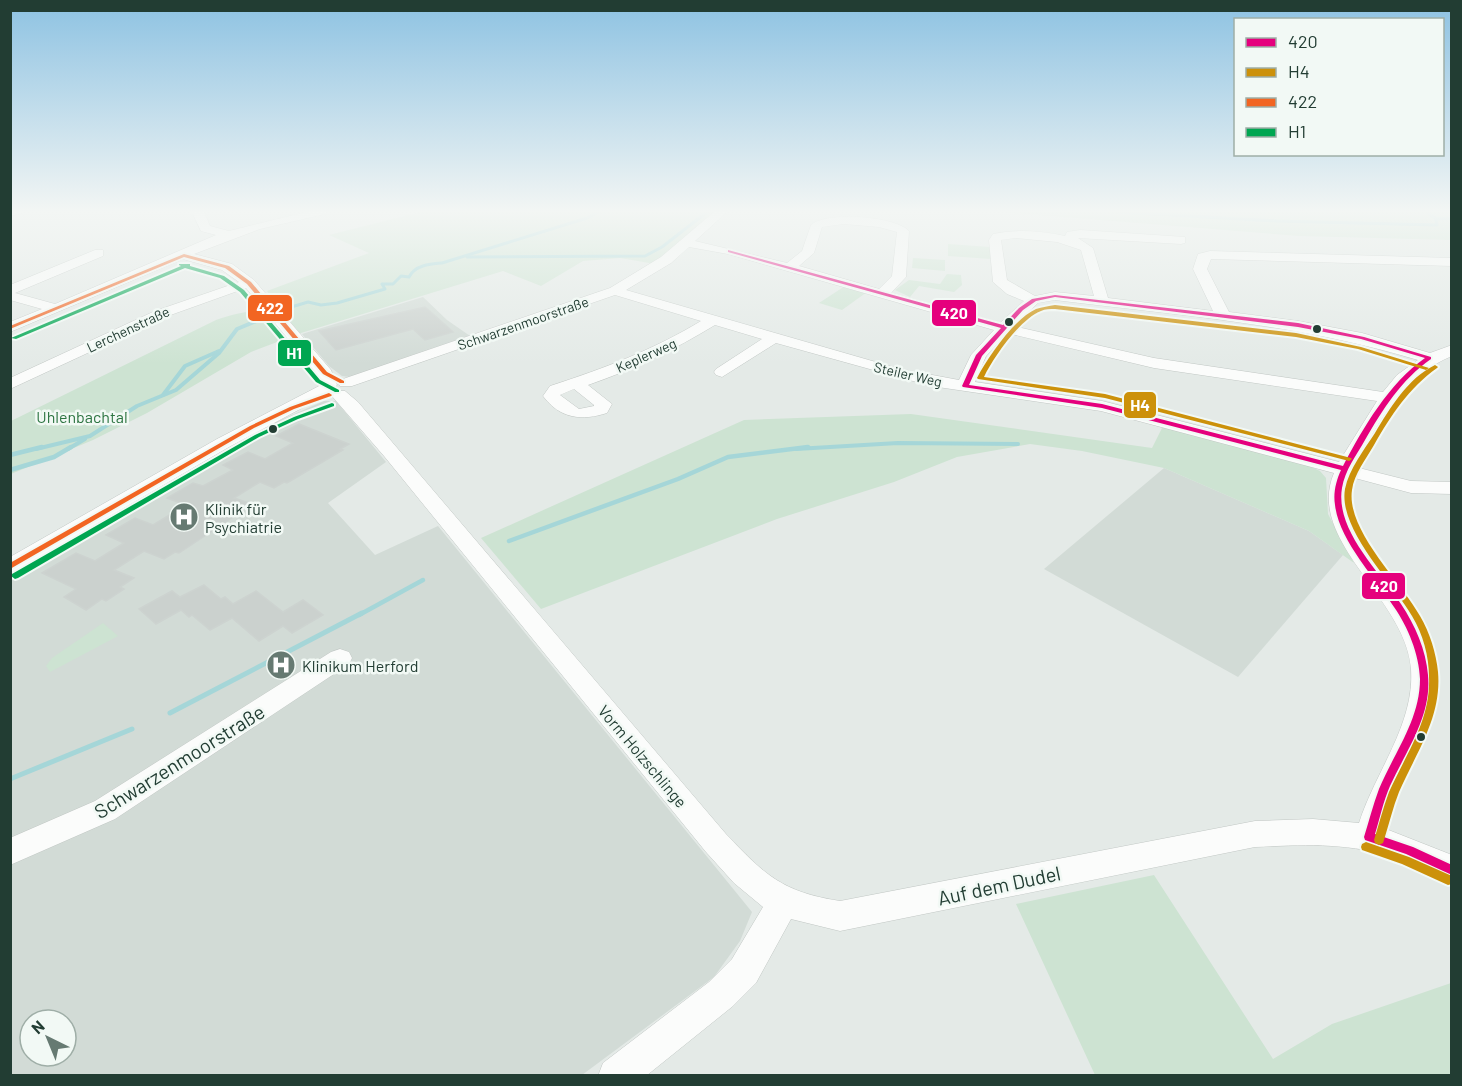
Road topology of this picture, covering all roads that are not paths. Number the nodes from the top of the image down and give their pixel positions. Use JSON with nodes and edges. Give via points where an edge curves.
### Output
{"nodes":[{"id":1,"x":76,"y":263,"type":"edge"},
{"id":2,"x":165,"y":263,"type":"edge"},
{"id":3,"x":211,"y":263,"type":"edge"},
{"id":4,"x":662,"y":263,"type":"edge"},
{"id":5,"x":772,"y":263,"type":"edge"},
{"id":6,"x":796,"y":263,"type":"edge"},
{"id":7,"x":900,"y":263,"type":"edge"},
{"id":8,"x":998,"y":263,"type":"edge"},
{"id":9,"x":1091,"y":263,"type":"edge"},
{"id":10,"x":1202,"y":263,"type":"edge"},
{"id":11,"x":790,"y":267,"type":"junction"},
{"id":12,"x":249,"y":283,"type":"junction"},
{"id":13,"x":10,"y":290,"type":"edge"},
{"id":14,"x":615,"y":291,"type":"junction"},
{"id":15,"x":883,"y":293,"type":"junction"},
{"id":16,"x":10,"y":296,"type":"edge"},
{"id":17,"x":1034,"y":300,"type":"junction"},
{"id":18,"x":1102,"y":300,"type":"junction"},
{"id":19,"x":58,"y":309,"type":"junction"},
{"id":20,"x":1223,"y":315,"type":"junction"},
{"id":21,"x":712,"y":320,"type":"junction"},
{"id":22,"x":1005,"y":327,"type":"junction"},
{"id":23,"x":10,"y":328,"type":"edge"},
{"id":24,"x":774,"y":338,"type":"junction"},
{"id":25,"x":1452,"y":350,"type":"edge"},
{"id":26,"x":1429,"y":358,"type":"junction"},
{"id":27,"x":722,"y":372,"type":"dead end"},
{"id":28,"x":576,"y":383,"type":"dead end"},
{"id":29,"x":10,"y":384,"type":"edge"},
{"id":30,"x":965,"y":386,"type":"junction"},
{"id":31,"x":339,"y":388,"type":"junction"},
{"id":32,"x":1386,"y":398,"type":"junction"},
{"id":33,"x":1346,"y":469,"type":"junction"},
{"id":34,"x":1452,"y":488,"type":"edge"},
{"id":35,"x":10,"y":567,"type":"edge"},
{"id":36,"x":340,"y":658,"type":"dead end"},
{"id":37,"x":1369,"y":837,"type":"junction"},
{"id":38,"x":10,"y":852,"type":"edge"},
{"id":39,"x":1452,"y":870,"type":"edge"},
{"id":40,"x":783,"y":903,"type":"junction"},
{"id":41,"x":616,"y":1076,"type":"edge"}],
"edges":[{"from":1,"to":13,"type":"street"},
{"from":2,"to":19,"type":"street"},
{"from":3,"to":12,"type":"street","name":"Vorm Holzschlinge","via":[[227,267]]},
{"from":4,"to":14,"type":"street","name":"Schwarzenmoorstraße"},
{"from":5,"to":11,"type":"street"},
{"from":6,"to":11,"type":"street"},
{"from":7,"to":15,"type":"street","via":[[899,277]]},
{"from":8,"to":17,"type":"street","via":[[1000,282]]},
{"from":9,"to":18,"type":"street"},
{"from":10,"to":20,"type":"street","via":[[1200,269]]},
{"from":11,"to":15,"type":"street"},
{"from":12,"to":29,"type":"street","name":"Lerchenstraße","via":[[160,314]]},
{"from":12,"to":31,"type":"street","name":"Vorm Holzschlinge"},
{"from":14,"to":21,"type":"street","name":"Steiler Weg"},
{"from":14,"to":31,"type":"street","name":"Schwarzenmoorstraße"},
{"from":15,"to":22,"type":"street"},
{"from":16,"to":19,"type":"street"},
{"from":17,"to":18,"type":"street","via":[[1067,296]]},
{"from":17,"to":22,"type":"street"},
{"from":18,"to":20,"type":"street"},
{"from":19,"to":23,"type":"street"},
{"from":20,"to":26,"type":"street","via":[[1326,330]]},
{"from":21,"to":24,"type":"street","name":"Steiler Weg"},
{"from":21,"to":28,"type":"street","name":"Keplerweg","via":[[652,354]]},
{"from":22,"to":30,"type":"street","via":[[979,356]]},
{"from":22,"to":32,"type":"street","via":[[1186,369]]},
{"from":24,"to":27,"type":"street"},
{"from":24,"to":30,"type":"street","name":"Steiler Weg","via":[[896,373]]},
{"from":25,"to":26,"type":"street"},
{"from":26,"to":32,"type":"street","via":[[1407,374]]},
{"from":30,"to":33,"type":"street","name":"Steiler Weg","via":[[1102,406]]},
{"from":31,"to":35,"type":"street","name":"Schwarzenmoorstraße","via":[[223,443]]},
{"from":31,"to":40,"type":"street","name":"Vorm Holzschlinge","via":[[716,843],[759,889]]},
{"from":32,"to":33,"type":"street"},
{"from":33,"to":34,"type":"street","name":"Steiler Weg","via":[[1411,487]]},
{"from":33,"to":37,"type":"street","via":[[1337,499],[1341,516],[1410,624],[1420,648],[1424,682],[1412,731],[1383,791]]},
{"from":36,"to":38,"type":"street","name":"Schwarzenmoorstraße","via":[[105,810]]},
{"from":37,"to":39,"type":"street","name":"Auf dem Dudel"},
{"from":37,"to":40,"type":"street","name":"Auf dem Dudel","via":[[1311,832],[1226,838],[840,916]]},
{"from":40,"to":41,"type":"street","via":[[744,971],[721,994]]}]}
